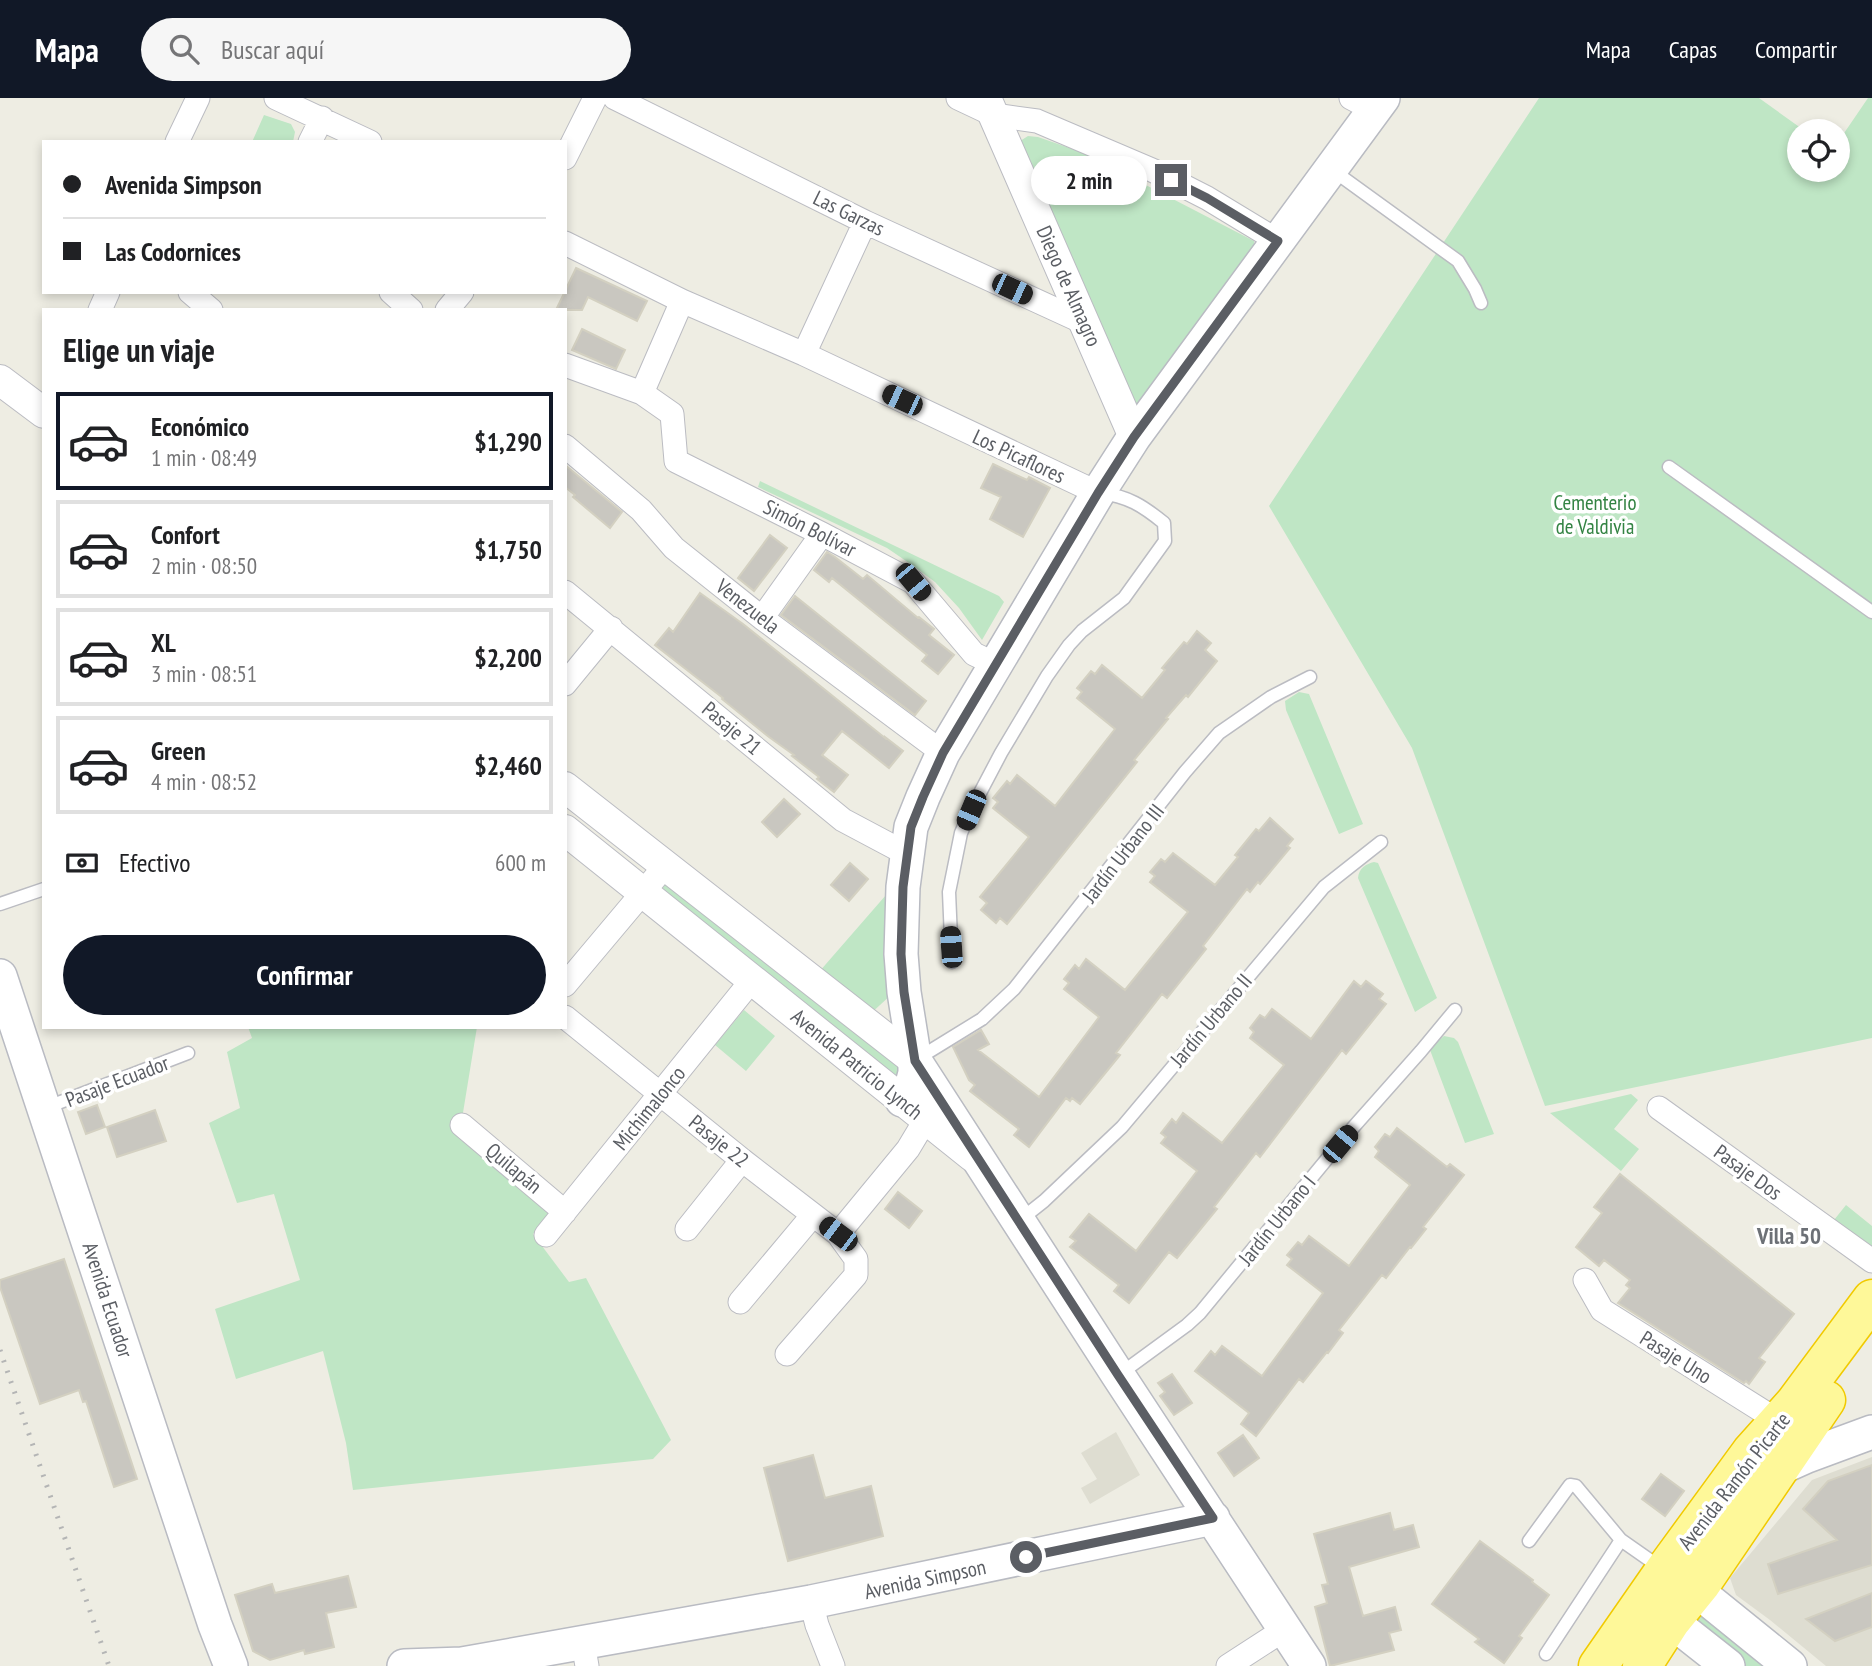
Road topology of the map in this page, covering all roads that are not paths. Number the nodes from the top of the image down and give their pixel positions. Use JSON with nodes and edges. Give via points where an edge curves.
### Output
{"nodes":[{"id":1,"x":198,"y":98,"type":"edge"},
{"id":2,"x":276,"y":98,"type":"edge"},
{"id":3,"x":595,"y":98,"type":"edge"},
{"id":4,"x":615,"y":98,"type":"edge"},
{"id":5,"x":958,"y":98,"type":"edge"},
{"id":6,"x":1369,"y":102,"type":"edge"},
{"id":7,"x":990,"y":106,"type":"edge"},
{"id":8,"x":322,"y":118,"type":"junction"},
{"id":9,"x":178,"y":140,"type":"edge"},
{"id":10,"x":311,"y":140,"type":"edge"},
{"id":11,"x":366,"y":140,"type":"edge"},
{"id":12,"x":567,"y":154,"type":"edge"},
{"id":13,"x":1331,"y":169,"type":"junction"},
{"id":14,"x":865,"y":222,"type":"junction"},
{"id":15,"x":1278,"y":241,"type":"junction"},
{"id":16,"x":567,"y":244,"type":"edge"},
{"id":17,"x":192,"y":294,"type":"edge"},
{"id":18,"x":393,"y":294,"type":"edge"},
{"id":19,"x":460,"y":294,"type":"edge"},
{"id":20,"x":682,"y":301,"type":"junction"},
{"id":21,"x":1481,"y":303,"type":"dead end"},
{"id":22,"x":209,"y":308,"type":"edge"},
{"id":23,"x":409,"y":308,"type":"edge"},
{"id":24,"x":449,"y":308,"type":"edge"},
{"id":25,"x":1085,"y":323,"type":"junction"},
{"id":26,"x":804,"y":354,"type":"junction"},
{"id":27,"x":567,"y":366,"type":"edge"},
{"id":28,"x":0,"y":380,"type":"edge"},
{"id":29,"x":642,"y":393,"type":"junction"},
{"id":30,"x":42,"y":412,"type":"edge"},
{"id":31,"x":1134,"y":437,"type":"junction"},
{"id":32,"x":567,"y":448,"type":"edge"},
{"id":33,"x":1669,"y":467,"type":"dead end"},
{"id":34,"x":1098,"y":493,"type":"junction"},
{"id":35,"x":822,"y":534,"type":"junction"},
{"id":36,"x":567,"y":594,"type":"edge"},
{"id":37,"x":1872,"y":611,"type":"edge"},
{"id":38,"x":762,"y":618,"type":"junction"},
{"id":39,"x":611,"y":628,"type":"junction"},
{"id":40,"x":995,"y":664,"type":"junction"},
{"id":41,"x":1310,"y":677,"type":"dead end"},
{"id":42,"x":567,"y":682,"type":"edge"},
{"id":43,"x":943,"y":753,"type":"junction"},
{"id":44,"x":567,"y":789,"type":"edge"},
{"id":45,"x":567,"y":832,"type":"edge"},
{"id":46,"x":1381,"y":842,"type":"dead end"},
{"id":47,"x":907,"y":854,"type":"junction"},
{"id":48,"x":665,"y":866,"type":"junction"},
{"id":49,"x":42,"y":890,"type":"edge"},
{"id":50,"x":643,"y":893,"type":"junction"},
{"id":51,"x":0,"y":904,"type":"edge"},
{"id":52,"x":952,"y":962,"type":"dead end"},
{"id":53,"x":0,"y":976,"type":"edge"},
{"id":54,"x":752,"y":980,"type":"junction"},
{"id":55,"x":567,"y":983,"type":"edge"},
{"id":56,"x":1455,"y":1010,"type":"dead end"},
{"id":57,"x":567,"y":1019,"type":"edge"},
{"id":58,"x":188,"y":1053,"type":"dead end"},
{"id":59,"x":915,"y":1061,"type":"junction"},
{"id":60,"x":660,"y":1094,"type":"junction"},
{"id":61,"x":1658,"y":1108,"type":"dead end"},
{"id":62,"x":45,"y":1109,"type":"junction"},
{"id":63,"x":914,"y":1110,"type":"junction"},
{"id":64,"x":462,"y":1125,"type":"dead end"},
{"id":65,"x":742,"y":1160,"type":"junction"},
{"id":66,"x":981,"y":1163,"type":"junction"},
{"id":67,"x":1031,"y":1211,"type":"junction"},
{"id":68,"x":565,"y":1212,"type":"junction"},
{"id":69,"x":813,"y":1215,"type":"junction"},
{"id":70,"x":687,"y":1229,"type":"dead end"},
{"id":71,"x":838,"y":1234,"type":"junction"},
{"id":72,"x":546,"y":1235,"type":"dead end"},
{"id":73,"x":1872,"y":1261,"type":"edge"},
{"id":74,"x":1584,"y":1280,"type":"dead end"},
{"id":75,"x":1872,"y":1298,"type":"edge"},
{"id":76,"x":740,"y":1302,"type":"dead end"},
{"id":77,"x":1872,"y":1329,"type":"edge"},
{"id":78,"x":787,"y":1354,"type":"dead end"},
{"id":79,"x":1131,"y":1366,"type":"junction"},
{"id":80,"x":1780,"y":1422,"type":"junction"},
{"id":81,"x":1872,"y":1432,"type":"edge"},
{"id":82,"x":1778,"y":1469,"type":"junction"},
{"id":83,"x":1213,"y":1518,"type":"junction"},
{"id":84,"x":1621,"y":1540,"type":"junction"},
{"id":85,"x":1530,"y":1541,"type":"dead end"},
{"id":86,"x":1673,"y":1559,"type":"junction"},
{"id":87,"x":1696,"y":1590,"type":"junction"},
{"id":88,"x":811,"y":1602,"type":"junction"},
{"id":89,"x":1671,"y":1621,"type":"junction"},
{"id":90,"x":215,"y":1625,"type":"junction"},
{"id":91,"x":1285,"y":1629,"type":"junction"},
{"id":92,"x":585,"y":1654,"type":"edge"},
{"id":93,"x":1546,"y":1654,"type":"dead end"},
{"id":94,"x":1712,"y":1658,"type":"edge"},
{"id":95,"x":1648,"y":1663,"type":"edge"},
{"id":96,"x":459,"y":1665,"type":"edge"},
{"id":97,"x":211,"y":1666,"type":"edge"},
{"id":98,"x":231,"y":1666,"type":"edge"},
{"id":99,"x":404,"y":1666,"type":"edge"},
{"id":100,"x":833,"y":1666,"type":"edge"},
{"id":101,"x":1228,"y":1666,"type":"edge"},
{"id":102,"x":1309,"y":1666,"type":"edge"},
{"id":103,"x":1598,"y":1666,"type":"edge"},
{"id":104,"x":1790,"y":1666,"type":"edge"}],
"edges":[{"from":1,"to":9,"type":"street"},
{"from":2,"to":8,"type":"street"},
{"from":3,"to":12,"type":"street"},
{"from":4,"to":14,"type":"street","name":"Las Garzas"},
{"from":5,"to":7,"type":"street"},
{"from":6,"to":13,"type":"main road"},
{"from":7,"to":15,"type":"street","via":[[1152,170]]},
{"from":7,"to":25,"type":"street","name":"Diego de Almagro"},
{"from":8,"to":10,"type":"street"},
{"from":8,"to":11,"type":"street"},
{"from":13,"to":15,"type":"main road"},
{"from":13,"to":21,"type":"lane","via":[[1458,261]]},
{"from":14,"to":25,"type":"street","name":"Las Garzas"},
{"from":14,"to":26,"type":"street"},
{"from":15,"to":31,"type":"main road"},
{"from":16,"to":20,"type":"street","name":"Los Picaflores"},
{"from":17,"to":22,"type":"street"},
{"from":18,"to":23,"type":"street"},
{"from":19,"to":24,"type":"street"},
{"from":20,"to":26,"type":"street","name":"Los Picaflores"},
{"from":20,"to":29,"type":"street"},
{"from":25,"to":31,"type":"street","name":"Diego de Almagro"},
{"from":26,"to":34,"type":"street","name":"Los Picaflores"},
{"from":27,"to":29,"type":"street","name":"Simón Bolívar"},
{"from":28,"to":30,"type":"street"},
{"from":29,"to":35,"type":"street","name":"Simón Bolívar","via":[[672,414],[676,461]]},
{"from":31,"to":34,"type":"main road"},
{"from":32,"to":38,"type":"street","name":"Venezuela","via":[[641,510],[674,548]]},
{"from":33,"to":37,"type":"lane"},
{"from":34,"to":40,"type":"main road"},
{"from":34,"to":52,"type":"lane","name":"Los Picaflores","via":[[1117,495],[1145,507],[1164,523],[1165,541],[1124,598],[1082,631],[1054,666],[971,810],[961,833],[949,892]]},
{"from":35,"to":38,"type":"street"},
{"from":35,"to":40,"type":"street","name":"Simón Bolívar","via":[[913,582],[975,654]]},
{"from":36,"to":39,"type":"street","name":"Pasaje 21"},
{"from":38,"to":43,"type":"street","name":"Venezuela"},
{"from":39,"to":42,"type":"street"},
{"from":39,"to":47,"type":"street","name":"Pasaje 21","via":[[843,820]]},
{"from":40,"to":43,"type":"main road"},
{"from":41,"to":59,"type":"lane","name":"Jardín Urbano III","via":[[1271,696],[1219,733],[1014,989],[982,1018]]},
{"from":43,"to":47,"type":"main road","via":[[911,827]]},
{"from":44,"to":48,"type":"street","name":"Avenida Patricio Lynch"},
{"from":45,"to":50,"type":"street","name":"Avenida Patricio Lynch"},
{"from":46,"to":67,"type":"lane","name":"Jardín Urbano II","via":[[1324,887],[1122,1127]]},
{"from":47,"to":59,"type":"main road","via":[[901,954]]},
{"from":48,"to":50,"type":"street"},
{"from":48,"to":59,"type":"street","name":"Avenida Patricio Lynch"},
{"from":49,"to":51,"type":"lane"},
{"from":50,"to":54,"type":"street","name":"Avenida Patricio Lynch"},
{"from":50,"to":55,"type":"street"},
{"from":53,"to":62,"type":"main road","name":"Avenida Ecuador"},
{"from":54,"to":60,"type":"street","name":"Michimalonco"},
{"from":54,"to":63,"type":"street","name":"Avenida Patricio Lynch"},
{"from":56,"to":79,"type":"lane","name":"Jardín Urbano I","via":[[1200,1312]]},
{"from":57,"to":60,"type":"street","name":"Pasaje 22"},
{"from":58,"to":62,"type":"lane","name":"Pasaje Ecuador"},
{"from":59,"to":63,"type":"main road"},
{"from":59,"to":66,"type":"main road"},
{"from":60,"to":65,"type":"street","name":"Pasaje 22"},
{"from":60,"to":68,"type":"street","name":"Michimalonco"},
{"from":61,"to":73,"type":"street","name":"Pasaje Dos"},
{"from":62,"to":90,"type":"main road","name":"Avenida Ecuador"},
{"from":63,"to":66,"type":"street","name":"Avenida Patricio Lynch"},
{"from":63,"to":71,"type":"street","via":[[908,1149]]},
{"from":64,"to":68,"type":"street","name":"Quilapán"},
{"from":65,"to":69,"type":"street","name":"Pasaje 22"},
{"from":65,"to":70,"type":"street"},
{"from":66,"to":67,"type":"main road","name":"Avenida Patricio Lynch"},
{"from":67,"to":79,"type":"main road","name":"Avenida Patricio Lynch"},
{"from":68,"to":72,"type":"street","name":"Michimalonco"},
{"from":69,"to":71,"type":"street","name":"Pasaje 22"},
{"from":69,"to":76,"type":"street"},
{"from":71,"to":78,"type":"street","name":"Pasaje 22","via":[[856,1259],[856,1275]]},
{"from":74,"to":80,"type":"street","name":"Pasaje Uno","via":[[1602,1310]]},
{"from":75,"to":80,"type":"highway","name":"Avenida Ramón Picarte"},
{"from":77,"to":82,"type":"highway","name":"Avenida Ramón Picarte"},
{"from":79,"to":83,"type":"main road","name":"Avenida Patricio Lynch"},
{"from":80,"to":86,"type":"highway","name":"Avenida Ramón Picarte","via":[[1751,1452]]},
{"from":81,"to":82,"type":"main road"},
{"from":82,"to":87,"type":"highway","name":"Avenida Ramón Picarte"},
{"from":83,"to":88,"type":"main road","name":"Avenida Simpson"},
{"from":83,"to":91,"type":"main road"},
{"from":84,"to":85,"type":"lane","via":[[1576,1486],[1570,1485]]},
{"from":84,"to":86,"type":"lane"},
{"from":84,"to":93,"type":"lane"},
{"from":86,"to":89,"type":"highway","via":[[1665,1605]]},
{"from":86,"to":103,"type":"highway","name":"Avenida Ramón Picarte"},
{"from":87,"to":89,"type":"highway","name":"Avenida Ramón Picarte"},
{"from":87,"to":104,"type":"main road"},
{"from":88,"to":92,"type":"main road","name":"Avenida Simpson"},
{"from":88,"to":100,"type":"street"},
{"from":89,"to":94,"type":"main road"},
{"from":89,"to":95,"type":"highway","name":"Avenida Ramón Picarte"},
{"from":90,"to":97,"type":"main road"},
{"from":90,"to":98,"type":"main road","name":"Avenida Ecuador"},
{"from":91,"to":101,"type":"street"},
{"from":91,"to":102,"type":"main road"},
{"from":92,"to":96,"type":"main road","name":"Avenida Simpson"},
{"from":96,"to":99,"type":"main road","name":"Avenida Simpson"}]}
